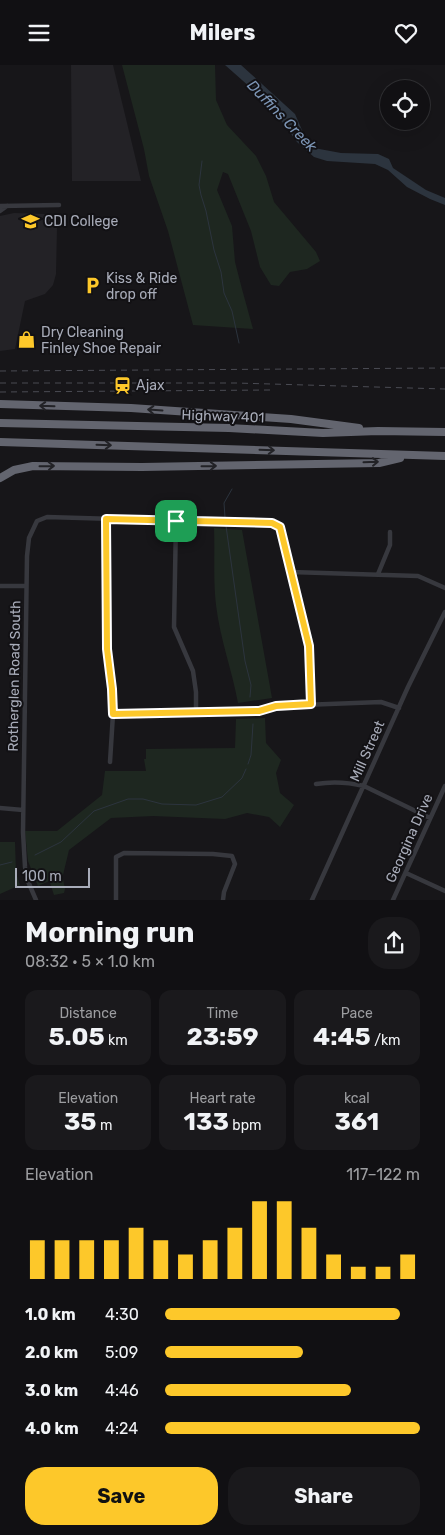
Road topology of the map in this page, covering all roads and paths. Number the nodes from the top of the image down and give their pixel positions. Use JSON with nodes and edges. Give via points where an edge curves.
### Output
{"nodes":[{"id":1,"x":58,"y":205,"type":"dead end"},
{"id":2,"x":0,"y":206,"type":"edge"},
{"id":3,"x":7,"y":206,"type":"junction"},
{"id":4,"x":0,"y":211,"type":"edge"},
{"id":5,"x":0,"y":404,"type":"edge"},
{"id":6,"x":0,"y":423,"type":"edge"},
{"id":7,"x":378,"y":431,"type":"junction"},
{"id":8,"x":445,"y":432,"type":"edge"},
{"id":9,"x":0,"y":442,"type":"edge"},
{"id":10,"x":21,"y":443,"type":"junction"},
{"id":11,"x":0,"y":448,"type":"edge"},
{"id":12,"x":413,"y":455,"type":"junction"},
{"id":13,"x":445,"y":456,"type":"edge"},
{"id":14,"x":0,"y":478,"type":"edge"},
{"id":15,"x":106,"y":519,"type":"junction"},
{"id":16,"x":176,"y":521,"type":"junction"},
{"id":17,"x":390,"y":532,"type":"dead end"},
{"id":18,"x":291,"y":572,"type":"junction"},
{"id":19,"x":378,"y":574,"type":"junction"},
{"id":20,"x":0,"y":586,"type":"edge"},
{"id":21,"x":26,"y":586,"type":"junction"},
{"id":22,"x":445,"y":588,"type":"edge"},
{"id":23,"x":445,"y":612,"type":"edge"},
{"id":24,"x":311,"y":704,"type":"junction"},
{"id":25,"x":399,"y":708,"type":"junction"},
{"id":26,"x":196,"y":713,"type":"junction"},
{"id":27,"x":113,"y":714,"type":"junction"},
{"id":28,"x":110,"y":763,"type":"dead end"},
{"id":29,"x":316,"y":784,"type":"dead end"},
{"id":30,"x":364,"y":786,"type":"junction"},
{"id":31,"x":445,"y":786,"type":"edge"},
{"id":32,"x":0,"y":809,"type":"edge"},
{"id":33,"x":23,"y":810,"type":"junction"},
{"id":34,"x":430,"y":818,"type":"junction"},
{"id":35,"x":406,"y":873,"type":"junction"},
{"id":36,"x":445,"y":891,"type":"edge"},
{"id":37,"x":36,"y":900,"type":"edge"},
{"id":38,"x":116,"y":900,"type":"edge"},
{"id":39,"x":223,"y":900,"type":"edge"},
{"id":40,"x":312,"y":900,"type":"edge"},
{"id":41,"x":393,"y":900,"type":"edge"}],
"edges":[{"from":1,"to":3,"type":"street"},
{"from":2,"to":3,"type":"street"},
{"from":3,"to":4,"type":"street"},
{"from":7,"to":5,"type":"highway","one_way":true,"via":[[291,419]]},
{"from":6,"to":7,"type":"highway","name":"Highway 401","via":[[323,433]]},
{"from":7,"to":8,"type":"highway","name":"Highway 401"},
{"from":9,"to":10,"type":"highway"},
{"from":10,"to":11,"type":"highway"},
{"from":10,"to":12,"type":"highway","one_way":true},
{"from":12,"to":13,"type":"highway"},
{"from":14,"to":12,"type":"highway","one_way":true,"via":[[14,470],[33,466],[378,463]]},
{"from":15,"to":16,"type":"street"},
{"from":15,"to":21,"type":"street","name":"Rotherglen Road South","via":[[47,517],[37,521],[29,538]]},
{"from":15,"to":27,"type":"street","via":[[107,649]]},
{"from":16,"to":18,"type":"street","via":[[272,523],[280,527]]},
{"from":16,"to":26,"type":"street","via":[[174,627],[193,671]]},
{"from":17,"to":19,"type":"street","via":[[390,545]]},
{"from":18,"to":19,"type":"street"},
{"from":18,"to":24,"type":"street","via":[[309,646]]},
{"from":19,"to":22,"type":"street","via":[[418,576]]},
{"from":20,"to":21,"type":"street"},
{"from":21,"to":33,"type":"street","name":"Rotherglen Road South"},
{"from":23,"to":25,"type":"street","name":"Mill Street"},
{"from":24,"to":25,"type":"street","via":[[381,702]]},
{"from":24,"to":26,"type":"street","via":[[276,706],[259,711]]},
{"from":25,"to":30,"type":"street","name":"Mill Street"},
{"from":26,"to":27,"type":"street"},
{"from":27,"to":28,"type":"street"},
{"from":29,"to":30,"type":"street","via":[[343,782]]},
{"from":30,"to":34,"type":"street"},
{"from":30,"to":40,"type":"street","name":"Mill Street"},
{"from":31,"to":34,"type":"street","name":"Georgina Drive"},
{"from":32,"to":33,"type":"street"},
{"from":33,"to":37,"type":"street","name":"Rotherglen Road South","via":[[25,867]]},
{"from":34,"to":35,"type":"street","name":"Georgina Drive"},
{"from":35,"to":36,"type":"street"},
{"from":35,"to":41,"type":"street","name":"Georgina Drive"},
{"from":38,"to":39,"type":"street","via":[[116,857],[124,853],[232,855],[235,865]]}]}
